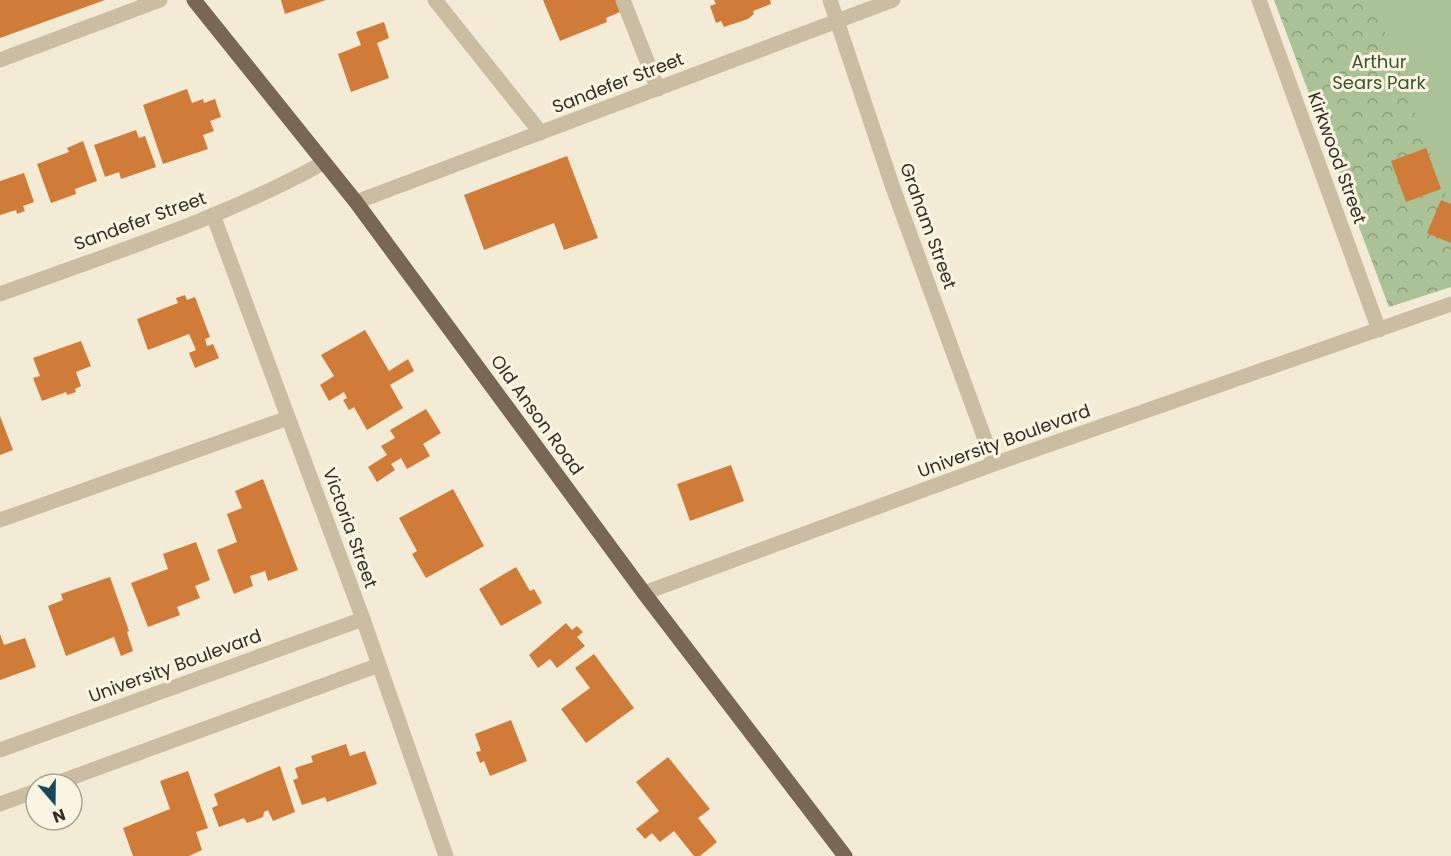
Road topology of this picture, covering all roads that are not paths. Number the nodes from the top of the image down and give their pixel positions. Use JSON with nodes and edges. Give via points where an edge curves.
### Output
{"nodes":[{"id":1,"x":160,"y":0,"type":"edge"},
{"id":2,"x":194,"y":0,"type":"edge"},
{"id":3,"x":435,"y":0,"type":"edge"},
{"id":4,"x":623,"y":0,"type":"edge"},
{"id":5,"x":830,"y":0,"type":"edge"},
{"id":6,"x":893,"y":0,"type":"edge"},
{"id":7,"x":1259,"y":0,"type":"edge"},
{"id":8,"x":838,"y":21,"type":"junction"},
{"id":9,"x":0,"y":60,"type":"edge"},
{"id":10,"x":658,"y":89,"type":"junction"},
{"id":11,"x":541,"y":133,"type":"junction"},
{"id":12,"x":323,"y":163,"type":"junction"},
{"id":13,"x":356,"y":202,"type":"junction"},
{"id":14,"x":213,"y":215,"type":"junction"},
{"id":15,"x":0,"y":294,"type":"edge"},
{"id":16,"x":1451,"y":304,"type":"edge"},
{"id":17,"x":1379,"y":330,"type":"junction"},
{"id":18,"x":288,"y":418,"type":"junction"},
{"id":19,"x":994,"y":464,"type":"junction"},
{"id":20,"x":0,"y":520,"type":"edge"},
{"id":21,"x":644,"y":594,"type":"junction"},
{"id":22,"x":363,"y":619,"type":"junction"},
{"id":23,"x":379,"y":665,"type":"junction"},
{"id":24,"x":0,"y":750,"type":"edge"},
{"id":25,"x":84,"y":773,"type":"edge"},
{"id":26,"x":24,"y":795,"type":"edge"},
{"id":27,"x":0,"y":804,"type":"edge"},
{"id":28,"x":446,"y":856,"type":"edge"},
{"id":29,"x":845,"y":856,"type":"edge"}],
"edges":[{"from":1,"to":9,"type":"street"},
{"from":2,"to":12,"type":"main road","name":"Old Anson Road"},
{"from":3,"to":11,"type":"street"},
{"from":4,"to":10,"type":"street"},
{"from":5,"to":8,"type":"street","name":"Graham Street"},
{"from":6,"to":8,"type":"street","name":"Sandefer Street"},
{"from":7,"to":17,"type":"street","name":"Kirkwood Street"},
{"from":8,"to":10,"type":"street","name":"Sandefer Street"},
{"from":8,"to":19,"type":"street","name":"Graham Street","via":[[893,188]]},
{"from":10,"to":11,"type":"street","name":"Sandefer Street"},
{"from":11,"to":13,"type":"street","name":"Sandefer Street"},
{"from":12,"to":13,"type":"main road","name":"Old Anson Road"},
{"from":12,"to":14,"type":"street","name":"Sandefer Street"},
{"from":13,"to":21,"type":"main road","name":"Old Anson Road"},
{"from":14,"to":15,"type":"street","name":"Sandefer Street"},
{"from":14,"to":18,"type":"street","name":"Victoria Street"},
{"from":16,"to":17,"type":"street","name":"University Boulevard"},
{"from":17,"to":19,"type":"street","name":"University Boulevard"},
{"from":18,"to":20,"type":"street"},
{"from":18,"to":22,"type":"street","name":"Victoria Street"},
{"from":19,"to":21,"type":"street","name":"University Boulevard"},
{"from":21,"to":29,"type":"main road","name":"Old Anson Road"},
{"from":22,"to":23,"type":"street","name":"Victoria Street"},
{"from":22,"to":24,"type":"street","name":"University Boulevard"},
{"from":23,"to":25,"type":"street"},
{"from":23,"to":28,"type":"street","name":"Victoria Street"},
{"from":26,"to":27,"type":"street"}]}
